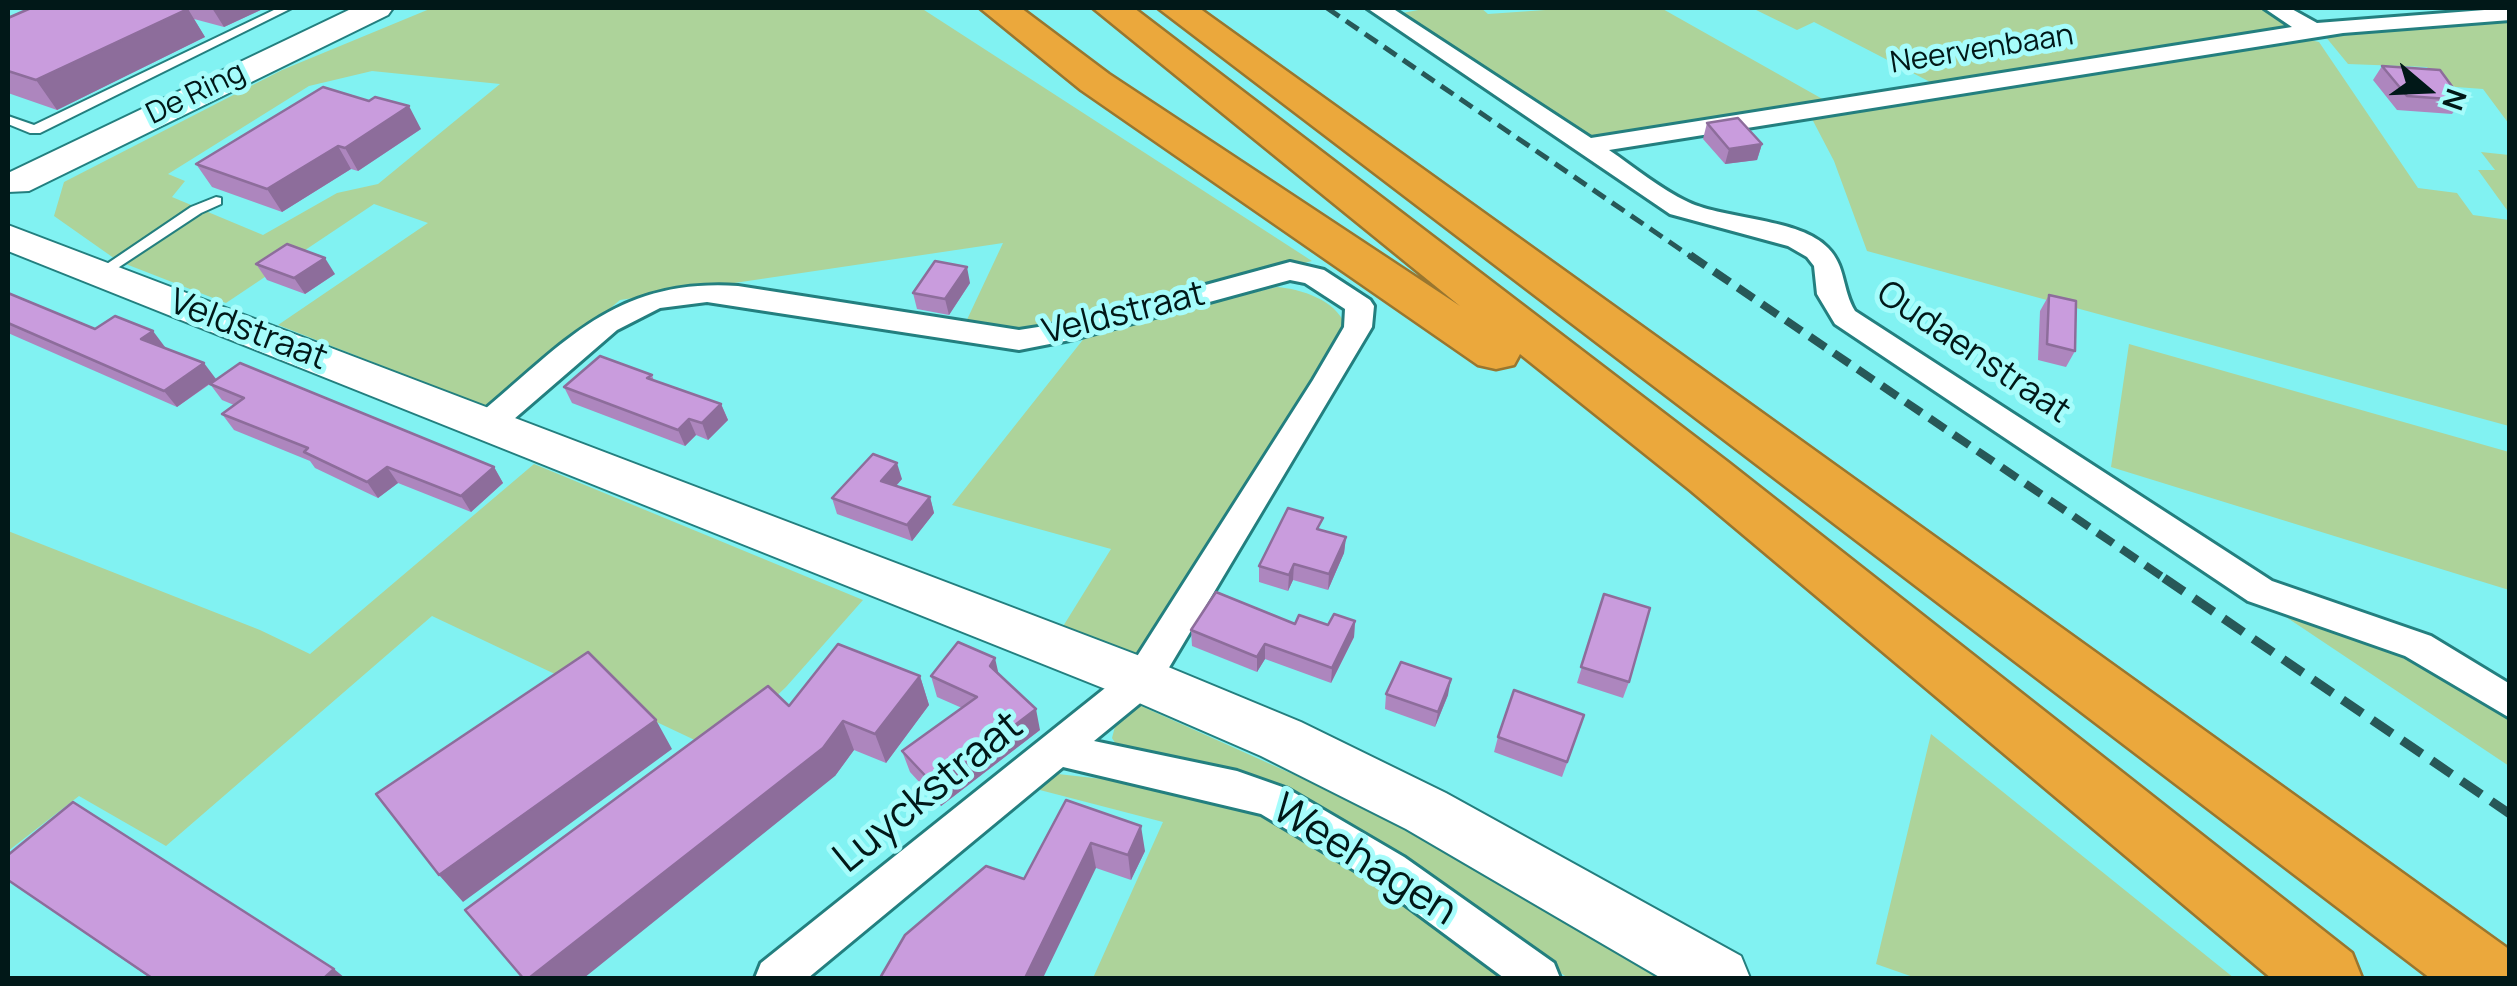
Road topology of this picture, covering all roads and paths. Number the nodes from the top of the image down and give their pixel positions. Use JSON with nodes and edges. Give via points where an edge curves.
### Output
{"nodes":[{"id":1,"x":286,"y":8,"type":"edge"},
{"id":2,"x":376,"y":8,"type":"edge"},
{"id":3,"x":998,"y":8,"type":"edge"},
{"id":4,"x":1112,"y":8,"type":"edge"},
{"id":5,"x":1176,"y":8,"type":"edge"},
{"id":6,"x":1229,"y":8,"type":"edge"},
{"id":7,"x":1378,"y":8,"type":"edge"},
{"id":8,"x":2276,"y":8,"type":"edge"},
{"id":9,"x":2510,"y":13,"type":"edge"},
{"id":10,"x":211,"y":31,"type":"dead end"},
{"id":11,"x":2314,"y":31,"type":"junction"},
{"id":12,"x":228,"y":36,"type":"junction"},
{"id":13,"x":8,"y":120,"type":"edge"},
{"id":14,"x":1584,"y":147,"type":"junction"},
{"id":15,"x":10,"y":185,"type":"edge"},
{"id":16,"x":216,"y":201,"type":"dead end"},
{"id":17,"x":8,"y":221,"type":"edge"},
{"id":18,"x":8,"y":237,"type":"edge"},
{"id":19,"x":99,"y":274,"type":"junction"},
{"id":20,"x":488,"y":424,"type":"junction"},
{"id":21,"x":1709,"y":476,"type":"junction"},
{"id":22,"x":2008,"y":622,"type":"junction"},
{"id":23,"x":1142,"y":680,"type":"junction"},
{"id":24,"x":2510,"y":703,"type":"edge"},
{"id":25,"x":1058,"y":750,"type":"junction"},
{"id":26,"x":776,"y":978,"type":"edge"},
{"id":27,"x":1538,"y":978,"type":"edge"},
{"id":28,"x":1718,"y":978,"type":"edge"},
{"id":29,"x":2326,"y":978,"type":"edge"},
{"id":30,"x":2488,"y":978,"type":"edge"}],
"edges":[{"from":1,"to":12,"type":"lane"},
{"from":2,"to":15,"type":"street","name":"De Ring"},
{"from":3,"to":21,"type":"highway","via":[[1095,82],[1649,459]]},
{"from":4,"to":21,"type":"highway"},
{"from":5,"to":22,"type":"highway"},
{"from":6,"to":22,"type":"highway","via":[[1672,330]]},
{"from":7,"to":14,"type":"street","name":"Oudaenstraat"},
{"from":8,"to":11,"type":"street"},
{"from":9,"to":11,"type":"street","name":"Neervenbaan"},
{"from":10,"to":12,"type":"lane"},
{"from":11,"to":14,"type":"street","name":"Neervenbaan"},
{"from":12,"to":13,"type":"lane","via":[[35,130]]},
{"from":14,"to":24,"type":"street","name":"Oudaenstraat","via":[[1678,208],[1817,251],[1845,317],[2260,591],[2418,646]]},
{"from":15,"to":17,"type":"street","via":[[24,188],[26,197]]},
{"from":16,"to":19,"type":"lane"},
{"from":18,"to":19,"type":"street","name":"Veldstraat"},
{"from":19,"to":20,"type":"street","name":"Veldstraat"},
{"from":20,"to":23,"type":"street","name":"Veldstraat"},
{"from":20,"to":23,"type":"street","name":"Veldstraat","via":[[621,313],[667,298],[738,295],[1019,340],[1290,272],[1314,276],[1360,306],[1358,328]]},
{"from":21,"to":29,"type":"highway"},
{"from":22,"to":30,"type":"highway"},
{"from":23,"to":25,"type":"street","name":"Luyckstraat"},
{"from":23,"to":28,"type":"street","name":"Veldstraat","via":[[1426,810]]},
{"from":25,"to":26,"type":"street","name":"Luyckstraat"},
{"from":25,"to":27,"type":"street","name":"Weehagen","via":[[1274,802],[1390,870]]}]}
